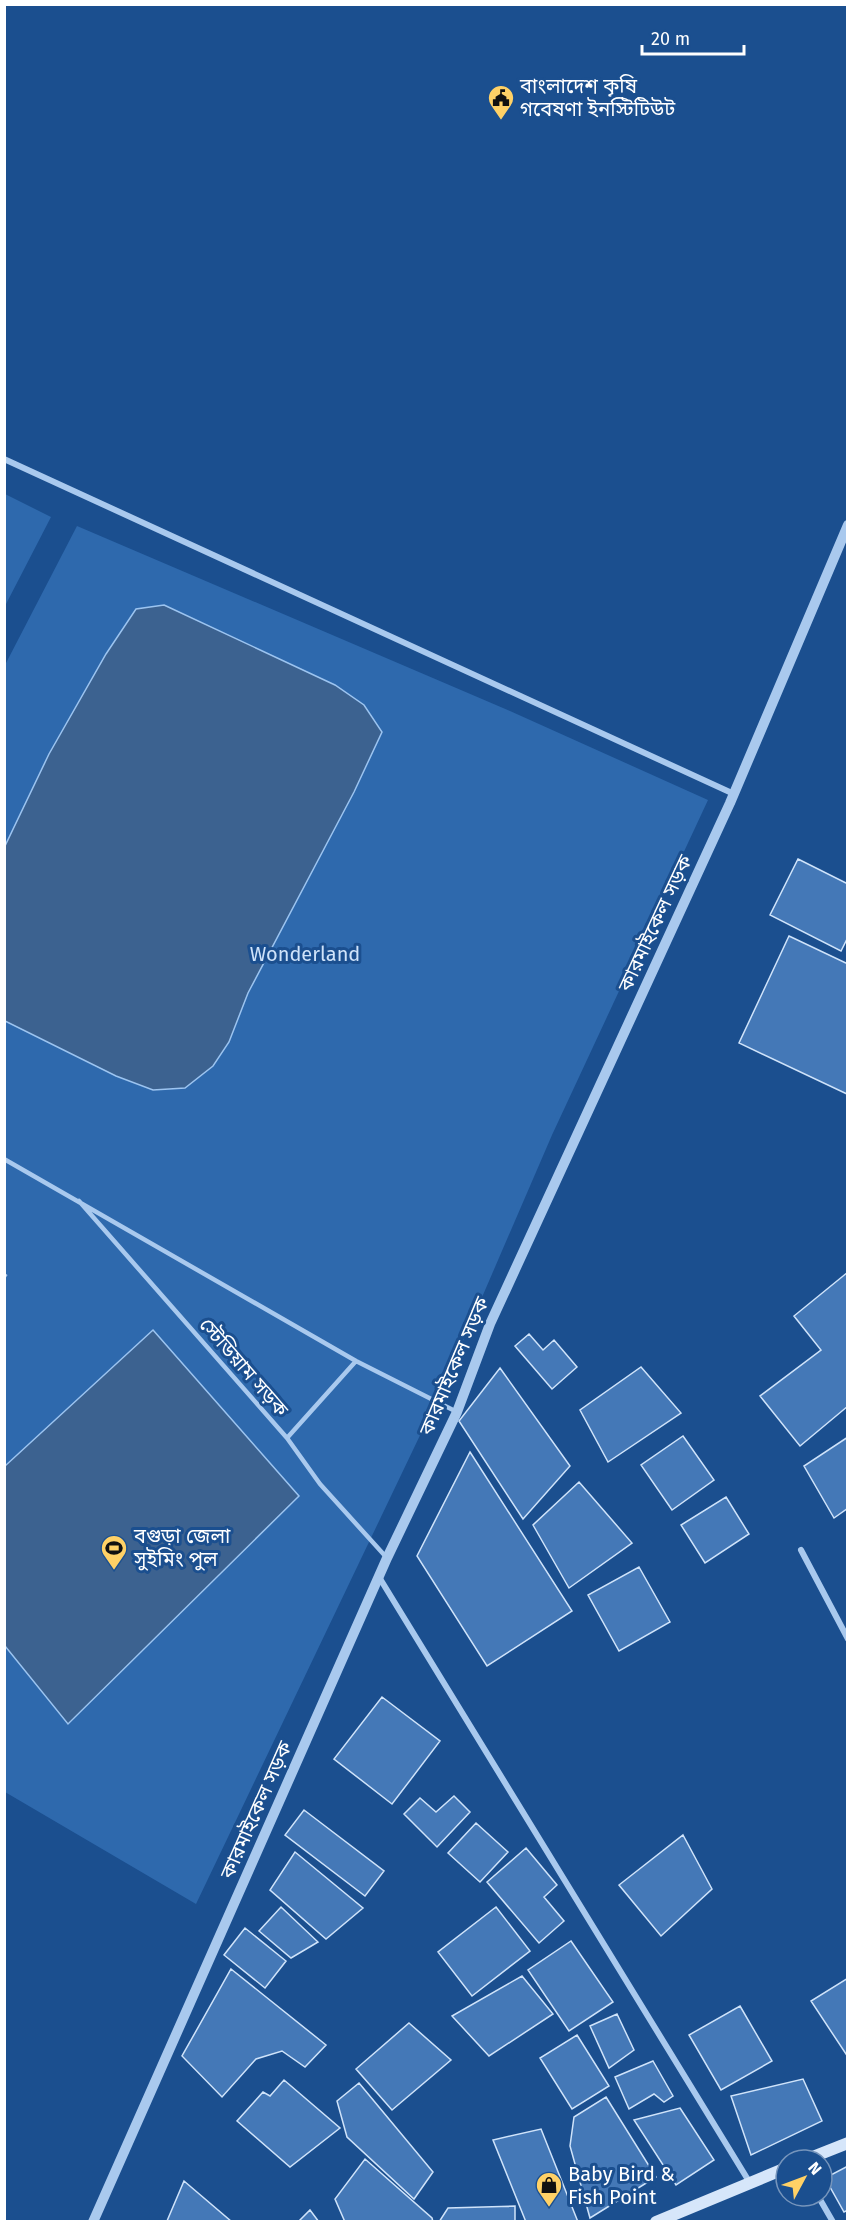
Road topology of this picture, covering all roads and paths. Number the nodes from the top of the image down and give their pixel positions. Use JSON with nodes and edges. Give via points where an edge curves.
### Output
{"nodes":[{"id":1,"x":4,"y":459,"type":"edge"},
{"id":2,"x":848,"y":525,"type":"edge"},
{"id":3,"x":734,"y":794,"type":"junction"},
{"id":4,"x":4,"y":1159,"type":"edge"},
{"id":5,"x":76,"y":1198,"type":"junction"},
{"id":6,"x":4,"y":1275,"type":"edge"},
{"id":7,"x":10,"y":1279,"type":"dead end"},
{"id":8,"x":356,"y":1361,"type":"junction"},
{"id":9,"x":457,"y":1412,"type":"junction"},
{"id":10,"x":286,"y":1438,"type":"junction"},
{"id":11,"x":801,"y":1550,"type":"dead end"},
{"id":12,"x":387,"y":1558,"type":"junction"},
{"id":13,"x":378,"y":1576,"type":"junction"},
{"id":14,"x":848,"y":1639,"type":"edge"},
{"id":15,"x":848,"y":2143,"type":"edge"},
{"id":16,"x":834,"y":2149,"type":"edge"},
{"id":17,"x":774,"y":2173,"type":"edge"},
{"id":18,"x":750,"y":2183,"type":"junction"},
{"id":19,"x":825,"y":2208,"type":"edge"},
{"id":20,"x":93,"y":2222,"type":"edge"},
{"id":21,"x":656,"y":2222,"type":"edge"},
{"id":22,"x":833,"y":2222,"type":"edge"}],
"edges":[{"from":1,"to":3,"type":"street"},
{"from":2,"to":3,"type":"street","name":"কারমাইকেল সড়ক"},
{"from":3,"to":9,"type":"street","name":"কারমাইকেল সড়ক","via":[[490,1324]]},
{"from":4,"to":5,"type":"lane","name":"স্টেডিয়াম সড়ক"},
{"from":5,"to":8,"type":"lane","name":"স্টেডিয়াম সড়ক"},
{"from":5,"to":10,"type":"lane","name":"স্টেডিয়াম সড়ক"},
{"from":6,"to":7,"type":"path"},
{"from":8,"to":9,"type":"lane","name":"স্টেডিয়াম সড়ক"},
{"from":8,"to":10,"type":"lane"},
{"from":9,"to":12,"type":"street","name":"কারমাইকেল সড়ক"},
{"from":10,"to":12,"type":"lane","name":"স্টেডিয়াম সড়ক","via":[[320,1484]]},
{"from":11,"to":14,"type":"street"},
{"from":12,"to":13,"type":"street","name":"কারমাইকেল সড়ক"},
{"from":13,"to":18,"type":"street"},
{"from":13,"to":20,"type":"street","name":"কারমাইকেল সড়ক"},
{"from":15,"to":16,"type":"main road"},
{"from":17,"to":18,"type":"main road"},
{"from":18,"to":21,"type":"main road"},
{"from":19,"to":22,"type":"street"}]}
